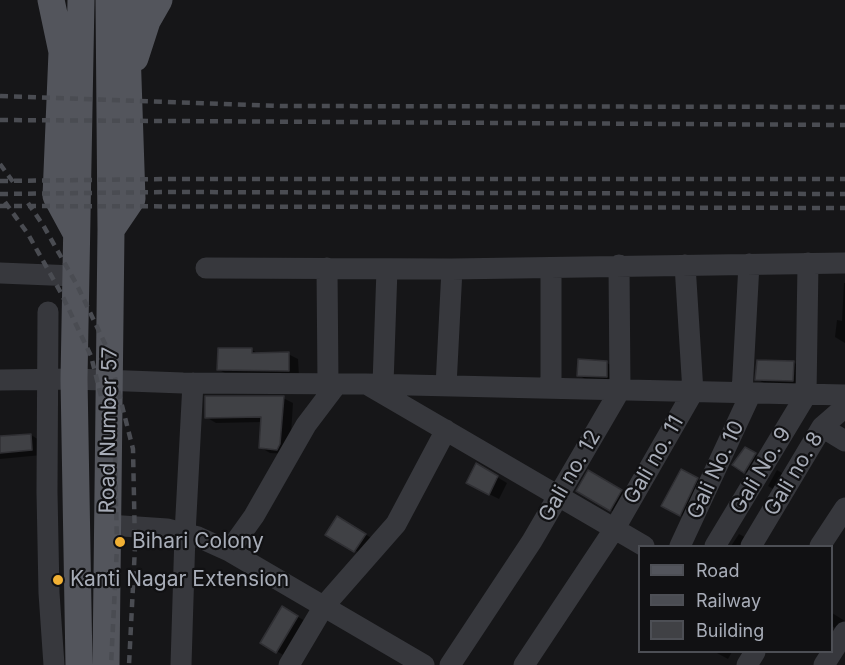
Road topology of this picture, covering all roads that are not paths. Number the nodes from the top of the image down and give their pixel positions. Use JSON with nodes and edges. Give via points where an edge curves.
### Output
{"nodes":[{"id":1,"x":33,"y":0,"type":"edge"},
{"id":2,"x":51,"y":0,"type":"edge"},
{"id":3,"x":81,"y":0,"type":"edge"},
{"id":4,"x":109,"y":0,"type":"edge"},
{"id":5,"x":130,"y":0,"type":"edge"},
{"id":6,"x":159,"y":0,"type":"edge"},
{"id":7,"x":62,"y":52,"type":"junction"},
{"id":8,"x":128,"y":85,"type":"junction"},
{"id":9,"x":111,"y":230,"type":"junction"},
{"id":10,"x":75,"y":232,"type":"junction"},
{"id":11,"x":808,"y":263,"type":"junction"},
{"id":12,"x":845,"y":263,"type":"edge"},
{"id":13,"x":749,"y":264,"type":"junction"},
{"id":14,"x":619,"y":265,"type":"junction"},
{"id":15,"x":685,"y":265,"type":"junction"},
{"id":16,"x":551,"y":267,"type":"junction"},
{"id":17,"x":206,"y":268,"type":"dead end"},
{"id":18,"x":327,"y":268,"type":"junction"},
{"id":19,"x":387,"y":269,"type":"junction"},
{"id":20,"x":452,"y":269,"type":"junction"},
{"id":21,"x":0,"y":273,"type":"edge"},
{"id":22,"x":75,"y":276,"type":"junction"},
{"id":23,"x":48,"y":312,"type":"dead end"},
{"id":24,"x":47,"y":379,"type":"junction"},
{"id":25,"x":74,"y":379,"type":"junction"},
{"id":26,"x":0,"y":380,"type":"edge"},
{"id":27,"x":109,"y":380,"type":"junction"},
{"id":28,"x":194,"y":383,"type":"junction"},
{"id":29,"x":333,"y":384,"type":"junction"},
{"id":30,"x":374,"y":384,"type":"junction"},
{"id":31,"x":446,"y":386,"type":"junction"},
{"id":32,"x":551,"y":388,"type":"junction"},
{"id":33,"x":620,"y":390,"type":"junction"},
{"id":34,"x":693,"y":392,"type":"junction"},
{"id":35,"x":747,"y":393,"type":"junction"},
{"id":36,"x":806,"y":395,"type":"junction"},
{"id":37,"x":845,"y":395,"type":"edge"},
{"id":38,"x":845,"y":407,"type":"edge"},
{"id":39,"x":822,"y":427,"type":"junction"},
{"id":40,"x":446,"y":430,"type":"junction"},
{"id":41,"x":845,"y":441,"type":"edge"},
{"id":42,"x":559,"y":496,"type":"junction"},
{"id":43,"x":845,"y":508,"type":"edge"},
{"id":44,"x":108,"y":525,"type":"junction"},
{"id":45,"x":615,"y":528,"type":"junction"},
{"id":46,"x":185,"y":534,"type":"junction"},
{"id":47,"x":642,"y":545,"type":"edge"},
{"id":48,"x":680,"y":545,"type":"edge"},
{"id":49,"x":717,"y":545,"type":"edge"},
{"id":50,"x":752,"y":545,"type":"edge"},
{"id":51,"x":821,"y":545,"type":"edge"},
{"id":52,"x":229,"y":551,"type":"junction"},
{"id":53,"x":324,"y":606,"type":"junction"},
{"id":54,"x":845,"y":632,"type":"edge"},
{"id":55,"x":830,"y":659,"type":"edge"},
{"id":56,"x":54,"y":665,"type":"edge"},
{"id":57,"x":80,"y":665,"type":"edge"},
{"id":58,"x":106,"y":665,"type":"edge"},
{"id":59,"x":181,"y":665,"type":"edge"},
{"id":60,"x":289,"y":665,"type":"edge"},
{"id":61,"x":424,"y":665,"type":"edge"},
{"id":62,"x":450,"y":665,"type":"edge"},
{"id":63,"x":524,"y":665,"type":"edge"}],
"edges":[{"from":1,"to":7,"type":"main road"},
{"from":2,"to":7,"type":"main road"},
{"from":3,"to":10,"type":"main road","name":"Road Number 57"},
{"from":4,"to":9,"type":"main road","name":"Road Number 57"},
{"from":5,"to":8,"type":"main road"},
{"from":6,"to":8,"type":"main road","via":[[141,38]]},
{"from":7,"to":10,"type":"main road","via":[[56,196]]},
{"from":8,"to":9,"type":"main road","via":[[132,199]]},
{"from":9,"to":27,"type":"main road","name":"Road Number 57"},
{"from":10,"to":22,"type":"main road","name":"Road Number 57"},
{"from":11,"to":12,"type":"street"},
{"from":11,"to":13,"type":"street"},
{"from":11,"to":36,"type":"street"},
{"from":13,"to":15,"type":"street"},
{"from":13,"to":35,"type":"street"},
{"from":14,"to":15,"type":"street"},
{"from":14,"to":16,"type":"street"},
{"from":14,"to":33,"type":"street"},
{"from":15,"to":34,"type":"street"},
{"from":16,"to":20,"type":"street"},
{"from":16,"to":32,"type":"street"},
{"from":17,"to":18,"type":"street"},
{"from":18,"to":19,"type":"street"},
{"from":18,"to":29,"type":"street"},
{"from":19,"to":20,"type":"street"},
{"from":19,"to":30,"type":"street"},
{"from":20,"to":31,"type":"street"},
{"from":21,"to":22,"type":"street"},
{"from":22,"to":25,"type":"main road","name":"Road Number 57"},
{"from":23,"to":24,"type":"street"},
{"from":24,"to":25,"type":"street"},
{"from":24,"to":26,"type":"street"},
{"from":24,"to":56,"type":"street"},
{"from":25,"to":27,"type":"street"},
{"from":25,"to":57,"type":"main road","name":"Road Number 57"},
{"from":27,"to":28,"type":"street"},
{"from":27,"to":44,"type":"main road","name":"Road Number 57"},
{"from":28,"to":29,"type":"street"},
{"from":28,"to":46,"type":"street"},
{"from":29,"to":30,"type":"street"},
{"from":29,"to":52,"type":"street"},
{"from":30,"to":31,"type":"street"},
{"from":30,"to":40,"type":"street"},
{"from":31,"to":32,"type":"street"},
{"from":32,"to":33,"type":"street"},
{"from":33,"to":34,"type":"street"},
{"from":33,"to":42,"type":"street","name":"Gali no. 12"},
{"from":34,"to":35,"type":"street"},
{"from":34,"to":45,"type":"street","name":"Gali no. 11"},
{"from":35,"to":36,"type":"street"},
{"from":35,"to":48,"type":"street","name":"Gali No. 10"},
{"from":36,"to":37,"type":"street"},
{"from":36,"to":49,"type":"street","name":"Gali No. 9"},
{"from":38,"to":39,"type":"street","name":"Gali no. 8"},
{"from":39,"to":41,"type":"street"},
{"from":39,"to":50,"type":"street","name":"Gali no. 8"},
{"from":40,"to":42,"type":"street"},
{"from":40,"to":53,"type":"street","via":[[396,524]]},
{"from":42,"to":45,"type":"street"},
{"from":42,"to":62,"type":"street","name":"Gali no. 12"},
{"from":43,"to":51,"type":"street"},
{"from":44,"to":46,"type":"street"},
{"from":44,"to":58,"type":"main road","name":"Road Number 57"},
{"from":45,"to":47,"type":"street"},
{"from":45,"to":63,"type":"street","name":"Gali no. 11"},
{"from":46,"to":52,"type":"street"},
{"from":46,"to":59,"type":"street"},
{"from":52,"to":53,"type":"street"},
{"from":53,"to":60,"type":"street"},
{"from":53,"to":61,"type":"street"},
{"from":54,"to":55,"type":"street"}]}
